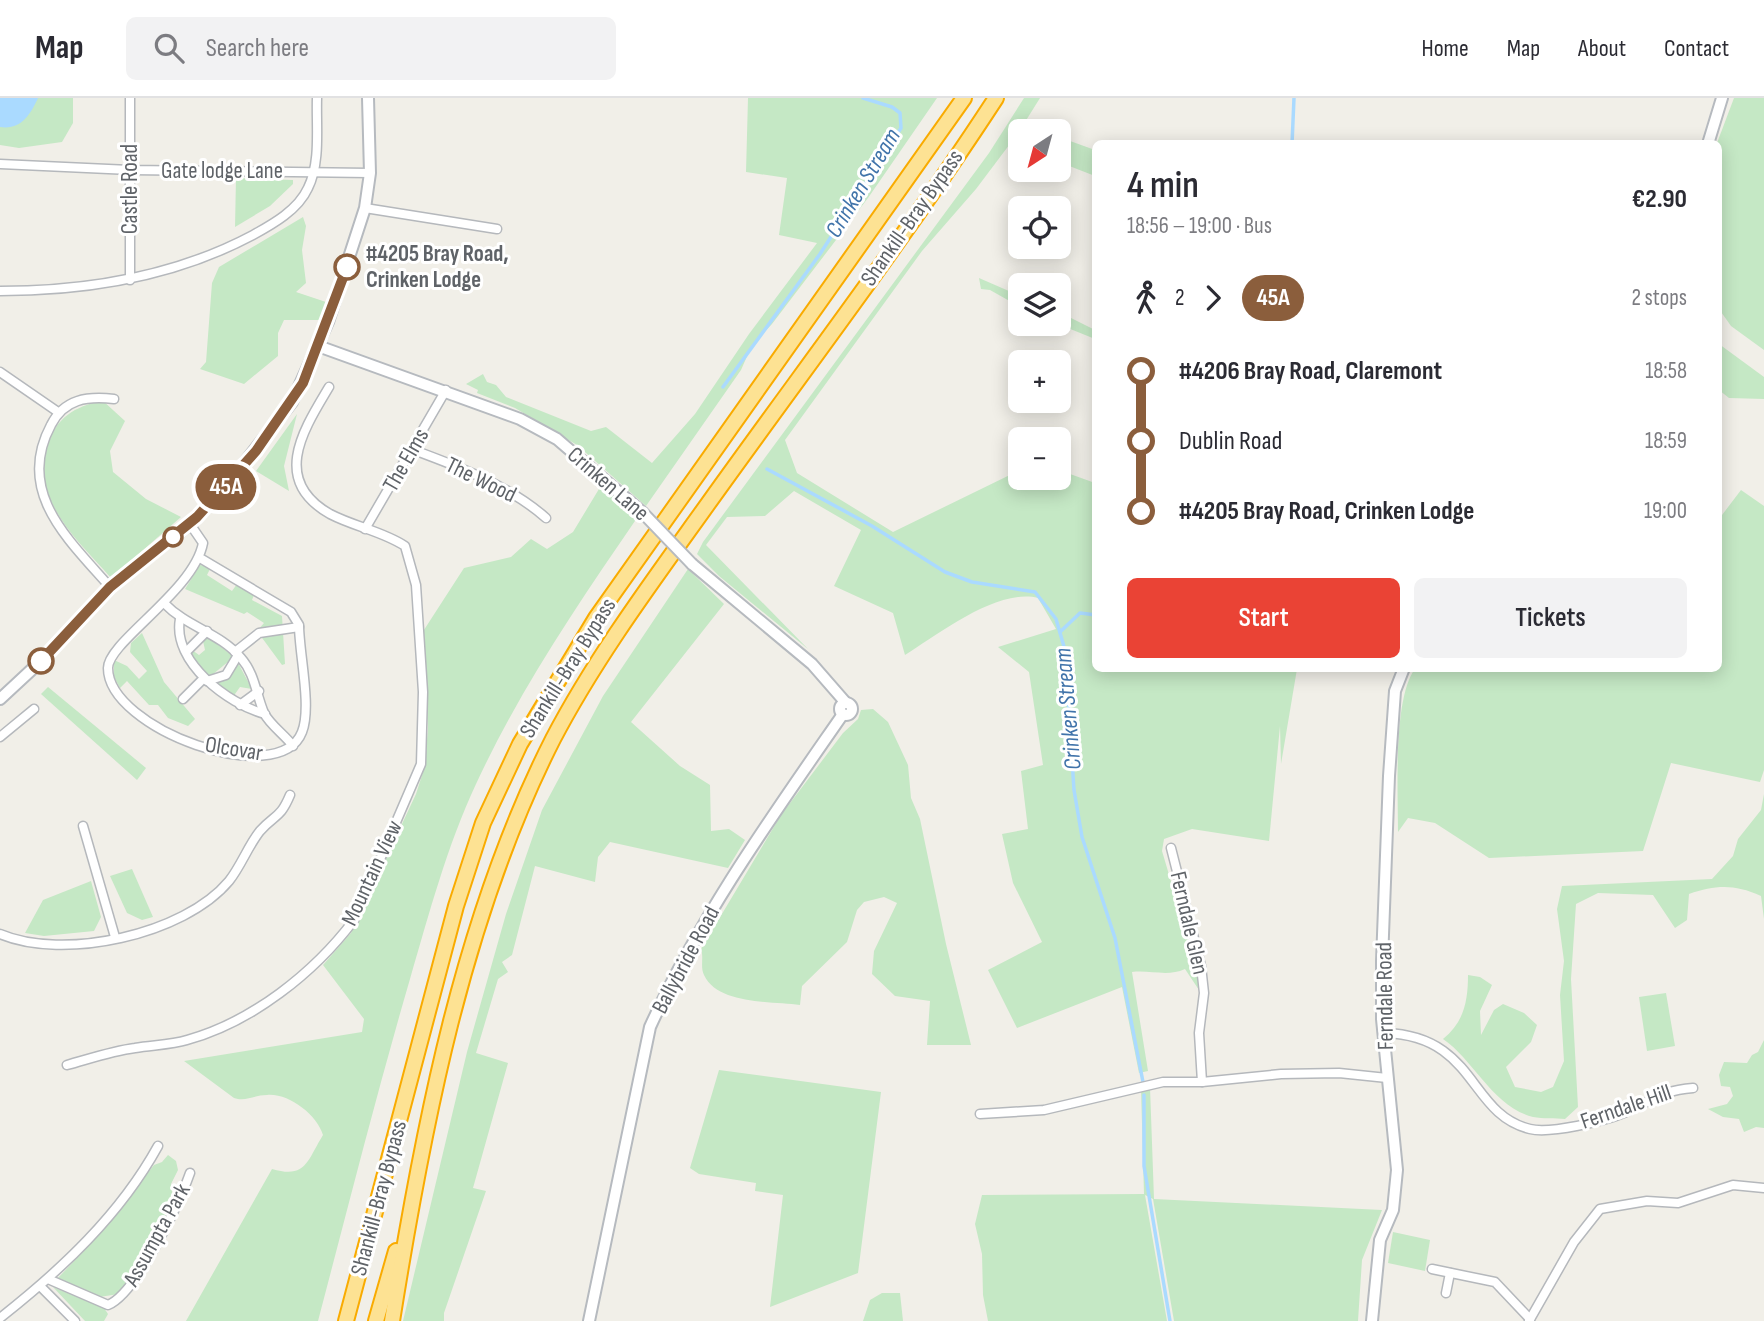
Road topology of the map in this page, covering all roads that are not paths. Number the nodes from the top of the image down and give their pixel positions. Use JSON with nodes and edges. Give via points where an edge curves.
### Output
{"nodes":[{"id":1,"x":130,"y":98,"type":"edge"},
{"id":2,"x":317,"y":98,"type":"edge"},
{"id":3,"x":368,"y":98,"type":"edge"},
{"id":4,"x":964,"y":98,"type":"edge"},
{"id":5,"x":996,"y":98,"type":"edge"},
{"id":6,"x":1722,"y":98,"type":"edge"},
{"id":7,"x":1709,"y":140,"type":"edge"},
{"id":8,"x":0,"y":164,"type":"edge"},
{"id":9,"x":130,"y":170,"type":"junction"},
{"id":10,"x":315,"y":172,"type":"junction"},
{"id":11,"x":370,"y":173,"type":"junction"},
{"id":12,"x":365,"y":208,"type":"junction"},
{"id":13,"x":497,"y":229,"type":"dead end"},
{"id":14,"x":130,"y":280,"type":"junction"},
{"id":15,"x":0,"y":291,"type":"edge"},
{"id":16,"x":318,"y":346,"type":"junction"},
{"id":17,"x":0,"y":372,"type":"edge"},
{"id":18,"x":329,"y":387,"type":"dead end"},
{"id":19,"x":446,"y":390,"type":"junction"},
{"id":20,"x":114,"y":399,"type":"dead end"},
{"id":21,"x":58,"y":412,"type":"junction"},
{"id":22,"x":411,"y":449,"type":"junction"},
{"id":23,"x":546,"y":518,"type":"dead end"},
{"id":24,"x":190,"y":524,"type":"junction"},
{"id":25,"x":365,"y":529,"type":"junction"},
{"id":26,"x":200,"y":558,"type":"junction"},
{"id":27,"x":110,"y":587,"type":"junction"},
{"id":28,"x":165,"y":604,"type":"junction"},
{"id":29,"x":180,"y":619,"type":"junction"},
{"id":30,"x":299,"y":627,"type":"junction"},
{"id":31,"x":208,"y":631,"type":"junction"},
{"id":32,"x":187,"y":651,"type":"junction"},
{"id":33,"x":237,"y":654,"type":"junction"},
{"id":34,"x":1402,"y":672,"type":"edge"},
{"id":35,"x":205,"y":680,"type":"junction"},
{"id":36,"x":259,"y":691,"type":"junction"},
{"id":37,"x":0,"y":699,"type":"edge"},
{"id":38,"x":183,"y":699,"type":"dead end"},
{"id":39,"x":240,"y":705,"type":"junction"},
{"id":40,"x":844,"y":708,"type":"joint"},
{"id":41,"x":34,"y":709,"type":"dead end"},
{"id":42,"x":265,"y":714,"type":"junction"},
{"id":43,"x":0,"y":737,"type":"edge"},
{"id":44,"x":293,"y":746,"type":"junction"},
{"id":45,"x":290,"y":795,"type":"dead end"},
{"id":46,"x":83,"y":825,"type":"dead end"},
{"id":47,"x":1171,"y":848,"type":"dead end"},
{"id":48,"x":0,"y":934,"type":"edge"},
{"id":49,"x":115,"y":937,"type":"junction"},
{"id":50,"x":1385,"y":1033,"type":"junction"},
{"id":51,"x":67,"y":1065,"type":"dead end"},
{"id":52,"x":1387,"y":1078,"type":"junction"},
{"id":53,"x":1202,"y":1082,"type":"junction"},
{"id":54,"x":1693,"y":1088,"type":"dead end"},
{"id":55,"x":980,"y":1114,"type":"dead end"},
{"id":56,"x":158,"y":1146,"type":"dead end"},
{"id":57,"x":190,"y":1173,"type":"dead end"},
{"id":58,"x":1764,"y":1188,"type":"edge"},
{"id":59,"x":412,"y":1193,"type":"junction"},
{"id":60,"x":1432,"y":1269,"type":"dead end"},
{"id":61,"x":1450,"y":1273,"type":"junction"},
{"id":62,"x":48,"y":1279,"type":"junction"},
{"id":63,"x":40,"y":1286,"type":"junction"},
{"id":64,"x":1446,"y":1293,"type":"dead end"},
{"id":65,"x":0,"y":1318,"type":"edge"},
{"id":66,"x":1529,"y":1320,"type":"edge"},
{"id":67,"x":75,"y":1321,"type":"edge"},
{"id":68,"x":346,"y":1321,"type":"edge"},
{"id":69,"x":376,"y":1321,"type":"edge"},
{"id":70,"x":392,"y":1321,"type":"edge"},
{"id":71,"x":589,"y":1321,"type":"edge"},
{"id":72,"x":1372,"y":1321,"type":"edge"}],
"edges":[{"from":1,"to":9,"type":"street","name":"Castle Road"},
{"from":2,"to":10,"type":"street"},
{"from":3,"to":11,"type":"street"},
{"from":4,"to":68,"type":"highway","name":"Shankill-Bray Bypass","via":[[596,618],[520,744],[483,823],[456,906]]},
{"from":5,"to":59,"type":"highway","name":"Shankill-Bray Bypass","via":[[611,641],[554,738],[495,871],[465,971]]},
{"from":6,"to":7,"type":"street"},
{"from":8,"to":9,"type":"street","name":"Gate lodge Lane"},
{"from":9,"to":10,"type":"street","name":"Gate lodge Lane"},
{"from":9,"to":14,"type":"street","name":"Castle Road"},
{"from":10,"to":11,"type":"street","name":"Gate lodge Lane"},
{"from":10,"to":14,"type":"street","via":[[304,195],[272,225],[199,260]]},
{"from":11,"to":12,"type":"street"},
{"from":12,"to":13,"type":"street"},
{"from":12,"to":16,"type":"street"},
{"from":14,"to":15,"type":"street","via":[[52,291]]},
{"from":16,"to":19,"type":"street","name":"Crinken Lane"},
{"from":16,"to":24,"type":"street","via":[[303,383],[280,418],[233,480]]},
{"from":17,"to":21,"type":"street"},
{"from":18,"to":25,"type":"street","via":[[301,433],[295,457],[299,474],[306,493],[328,513]]},
{"from":19,"to":22,"type":"street","name":"The Elms"},
{"from":19,"to":40,"type":"street","name":"Crinken Lane","bridge":true,"via":[[557,439],[642,512],[692,564],[813,664]]},
{"from":20,"to":21,"type":"street","via":[[90,396]]},
{"from":21,"to":27,"type":"street","via":[[41,446],[37,475],[47,508]]},
{"from":22,"to":23,"type":"street","name":"The Wood","via":[[500,488]]},
{"from":22,"to":25,"type":"street","name":"The Elms"},
{"from":24,"to":26,"type":"street","via":[[203,543]]},
{"from":24,"to":27,"type":"street"},
{"from":25,"to":51,"type":"street","name":"Mountain View","via":[[387,534],[405,546],[416,585],[423,692],[421,764],[354,920],[329,950],[242,1020],[187,1041],[131,1048]]},
{"from":26,"to":28,"type":"street","name":"Olcovar"},
{"from":26,"to":30,"type":"street","via":[[290,612]]},
{"from":27,"to":37,"type":"street"},
{"from":28,"to":29,"type":"street"},
{"from":28,"to":44,"type":"street","name":"Olcovar","via":[[109,662],[110,681],[130,709],[164,732],[227,753],[273,755]]},
{"from":29,"to":31,"type":"street"},
{"from":29,"to":32,"type":"street","via":[[178,629]]},
{"from":30,"to":33,"type":"street","via":[[259,633]]},
{"from":30,"to":44,"type":"street","name":"Olcovar","via":[[304,722]]},
{"from":31,"to":32,"type":"street"},
{"from":31,"to":33,"type":"street"},
{"from":32,"to":35,"type":"street"},
{"from":33,"to":35,"type":"street","via":[[226,675]]},
{"from":33,"to":36,"type":"street"},
{"from":34,"to":50,"type":"street","name":"Ferndale Road","via":[[1395,691],[1388,776],[1382,973]]},
{"from":35,"to":38,"type":"street"},
{"from":35,"to":39,"type":"street"},
{"from":36,"to":39,"type":"street"},
{"from":36,"to":42,"type":"street"},
{"from":39,"to":42,"type":"street"},
{"from":40,"to":71,"type":"street","name":"Ballybride Road","via":[[732,876],[650,1027]]},
{"from":41,"to":43,"type":"street"},
{"from":42,"to":44,"type":"street"},
{"from":45,"to":49,"type":"street","via":[[283,813],[261,830],[229,881],[212,896],[155,929]]},
{"from":46,"to":49,"type":"street"},
{"from":47,"to":53,"type":"street","name":"Ferndale Glen","via":[[1205,993],[1199,1033]]},
{"from":48,"to":49,"type":"street","via":[[45,945],[80,945]]},
{"from":50,"to":52,"type":"street","name":"Ferndale Road"},
{"from":50,"to":54,"type":"street","name":"Ferndale Hill","via":[[1428,1041],[1453,1056],[1503,1115],[1530,1129],[1562,1128],[1622,1114],[1670,1089]]},
{"from":52,"to":53,"type":"street","via":[[1281,1074]]},
{"from":52,"to":72,"type":"street","name":"Ferndale Road","via":[[1397,1170],[1393,1210],[1380,1240]]},
{"from":53,"to":55,"type":"street","via":[[1163,1082],[1044,1110]]},
{"from":56,"to":62,"type":"street","name":"Assumpta Park","via":[[119,1203]]},
{"from":57,"to":62,"type":"street","name":"Assumpta Park","via":[[154,1248],[120,1301],[108,1305]]},
{"from":58,"to":66,"type":"street","via":[[1733,1185],[1678,1203],[1647,1200],[1600,1209],[1574,1242]]},
{"from":59,"to":69,"type":"highway"},
{"from":59,"to":70,"type":"highway","name":"Shankill-Bray Bypass"},
{"from":60,"to":61,"type":"street"},
{"from":61,"to":64,"type":"street"},
{"from":61,"to":66,"type":"street","via":[[1494,1282]]},
{"from":62,"to":63,"type":"street","name":"Assumpta Park"},
{"from":63,"to":65,"type":"street","name":"Assumpta Park"},
{"from":63,"to":67,"type":"street"}]}
